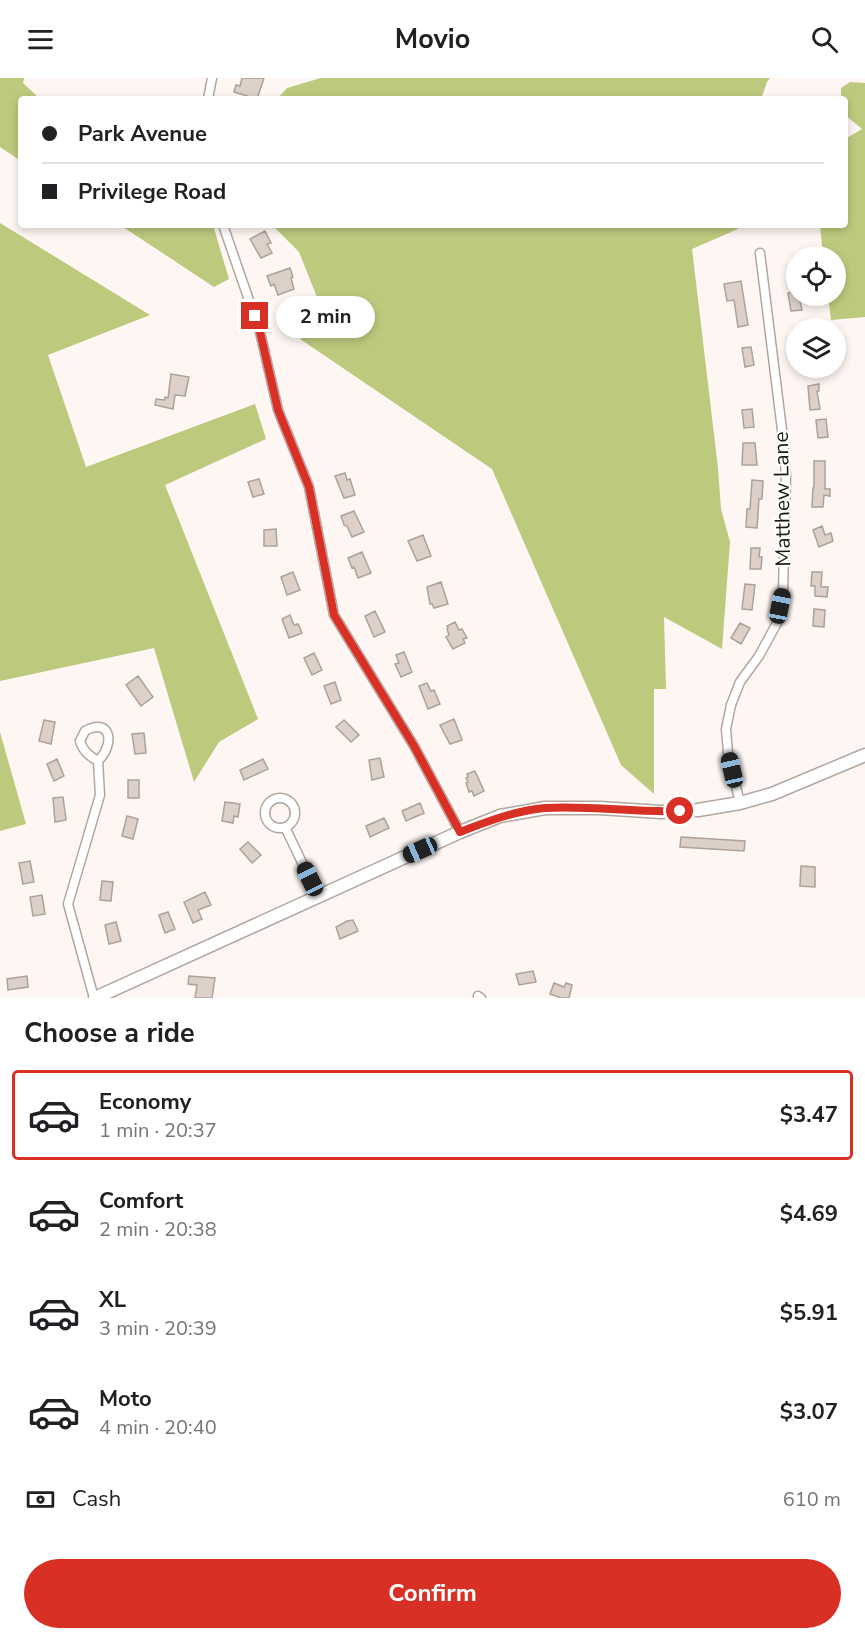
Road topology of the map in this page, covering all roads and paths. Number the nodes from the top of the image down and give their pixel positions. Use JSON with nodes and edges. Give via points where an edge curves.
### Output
{"nodes":[{"id":1,"x":212,"y":78,"type":"edge"},
{"id":2,"x":209,"y":96,"type":"edge"},
{"id":3,"x":224,"y":228,"type":"edge"},
{"id":4,"x":760,"y":253,"type":"dead end"},
{"id":5,"x":865,"y":755,"type":"edge"},
{"id":6,"x":98,"y":761,"type":"dead end"},
{"id":7,"x":740,"y":803,"type":"junction"},
{"id":8,"x":285,"y":827,"type":"dead end"},
{"id":9,"x":460,"y":832,"type":"junction"},
{"id":10,"x":318,"y":896,"type":"junction"},
{"id":11,"x":95,"y":998,"type":"edge"}],
"edges":[{"from":1,"to":2,"type":"street"},
{"from":3,"to":9,"type":"street","via":[[260,332],[278,410],[309,487],[334,615],[414,746]]},
{"from":4,"to":7,"type":"street","name":"Matthew Lane","via":[[786,476],[783,591],[778,621],[740,682],[726,729]]},
{"from":5,"to":7,"type":"main road","via":[[772,794]]},
{"from":6,"to":11,"type":"street","via":[[100,795],[68,904]]},
{"from":7,"to":9,"type":"main road","via":[[661,812],[545,808],[500,816]]},
{"from":8,"to":10,"type":"street"},
{"from":9,"to":10,"type":"main road"},
{"from":10,"to":11,"type":"main road"}]}
